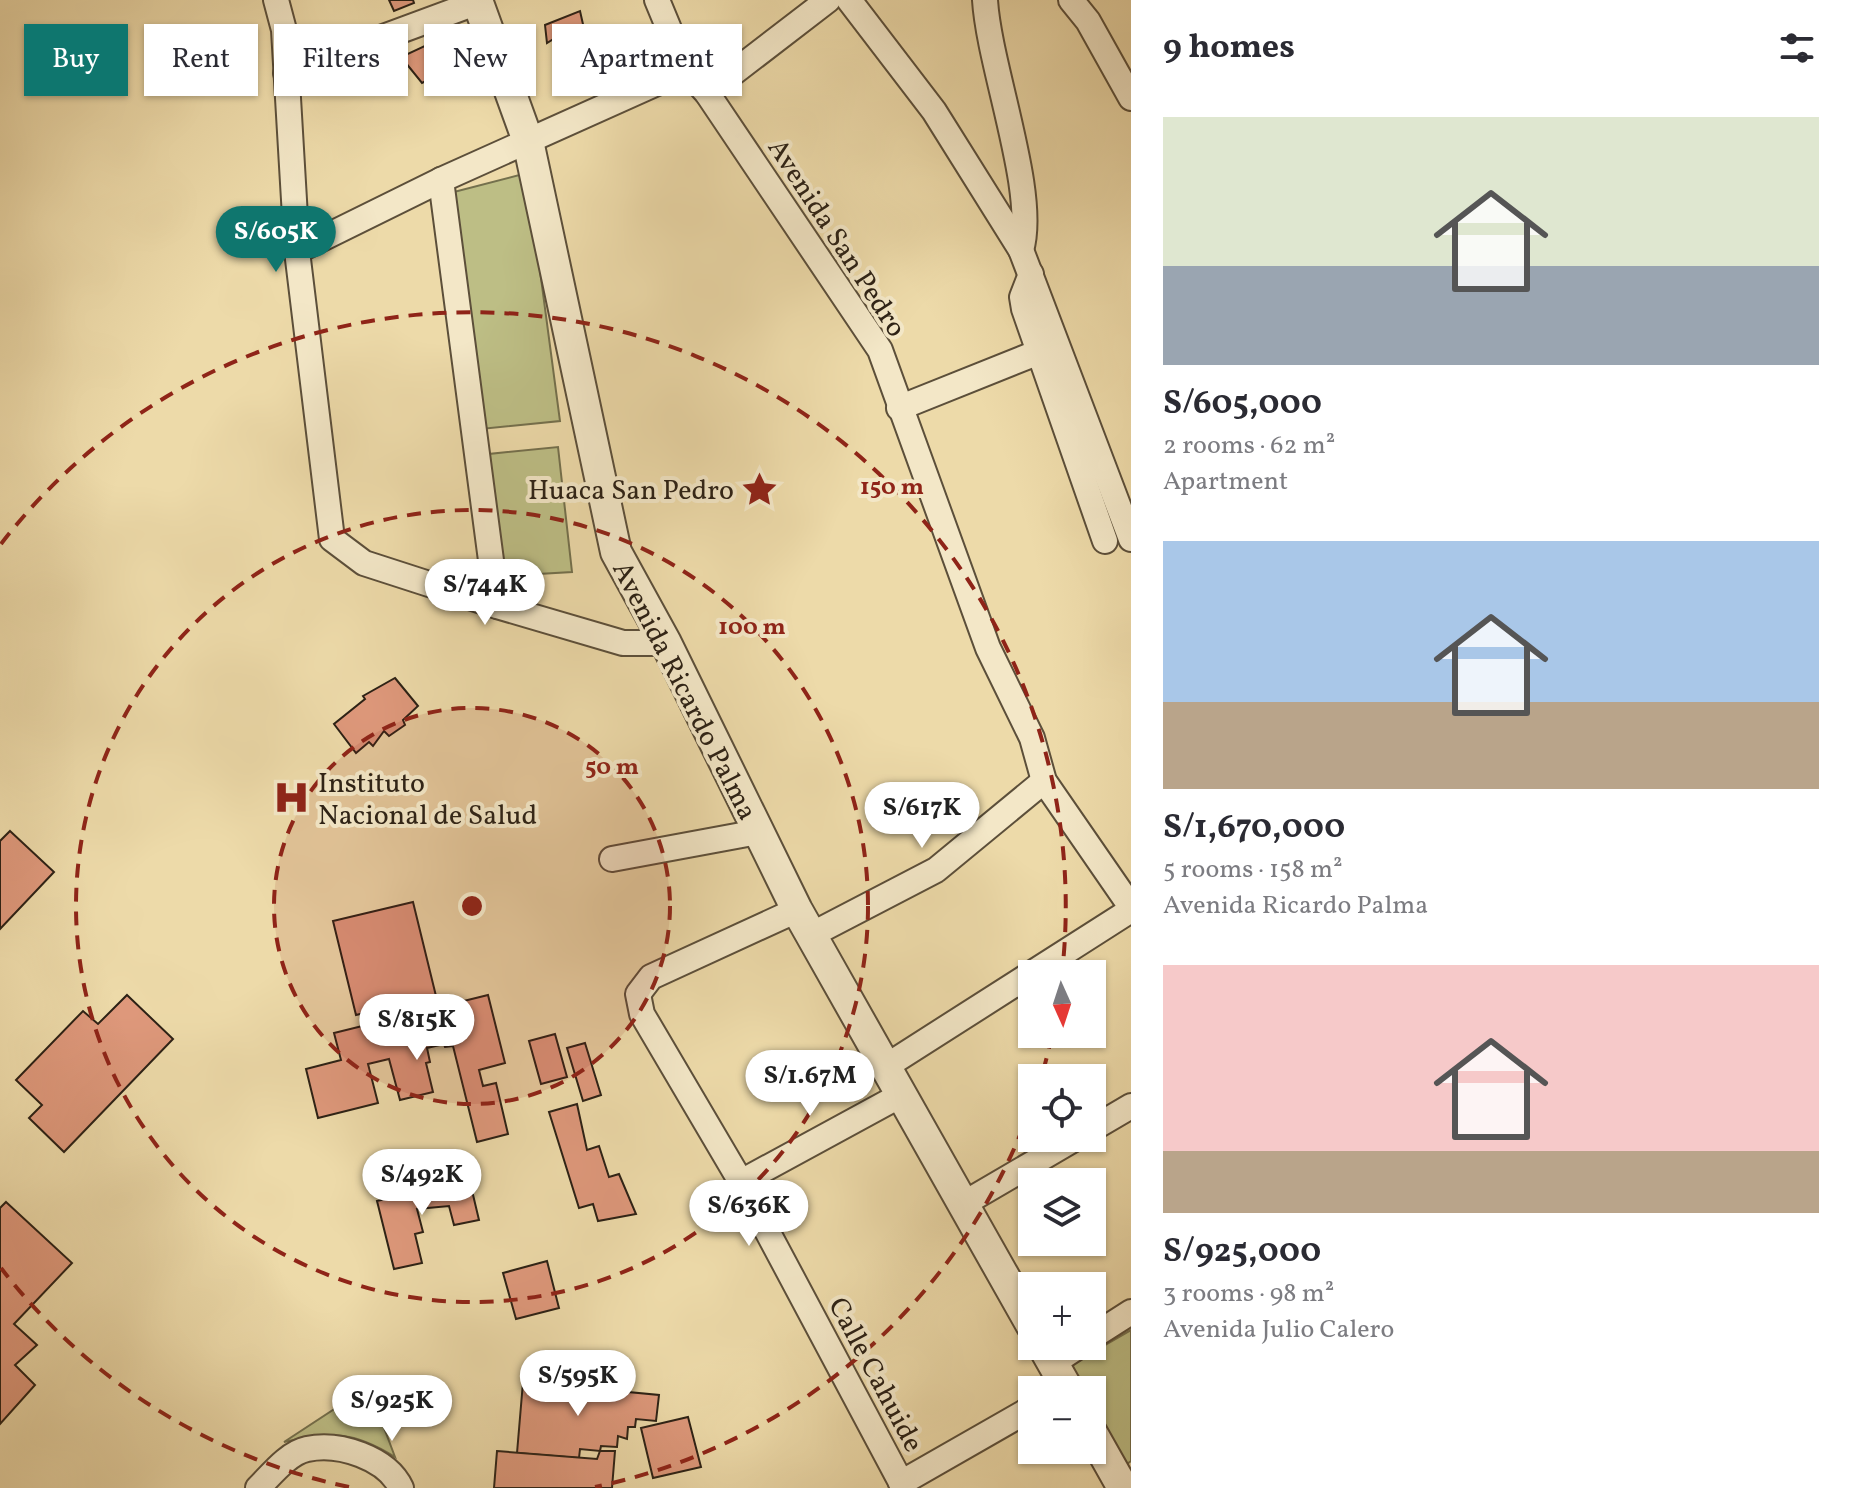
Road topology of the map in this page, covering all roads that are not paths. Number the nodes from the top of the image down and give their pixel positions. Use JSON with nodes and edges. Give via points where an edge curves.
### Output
{"nodes":[{"id":1,"x":276,"y":0,"type":"edge"},
{"id":2,"x":657,"y":0,"type":"edge"},
{"id":3,"x":828,"y":0,"type":"edge"},
{"id":4,"x":849,"y":0,"type":"edge"},
{"id":5,"x":985,"y":0,"type":"edge"},
{"id":6,"x":1071,"y":0,"type":"edge"},
{"id":7,"x":478,"y":1,"type":"edge"},
{"id":8,"x":282,"y":24,"type":"edge"},
{"id":9,"x":667,"y":24,"type":"edge"},
{"id":10,"x":408,"y":27,"type":"edge"},
{"id":11,"x":742,"y":66,"type":"edge"},
{"id":12,"x":287,"y":96,"type":"edge"},
{"id":13,"x":628,"y":96,"type":"edge"},
{"id":14,"x":709,"y":96,"type":"edge"},
{"id":15,"x":1131,"y":98,"type":"edge"},
{"id":16,"x":528,"y":141,"type":"junction"},
{"id":17,"x":441,"y":180,"type":"junction"},
{"id":18,"x":1021,"y":250,"type":"junction"},
{"id":19,"x":297,"y":251,"type":"junction"},
{"id":20,"x":1031,"y":274,"type":"junction"},
{"id":21,"x":1039,"y":352,"type":"junction"},
{"id":22,"x":899,"y":408,"type":"junction"},
{"id":23,"x":1131,"y":539,"type":"edge"},
{"id":24,"x":1105,"y":541,"type":"dead end"},
{"id":25,"x":497,"y":606,"type":"junction"},
{"id":26,"x":666,"y":643,"type":"junction"},
{"id":27,"x":1044,"y":781,"type":"junction"},
{"id":28,"x":758,"y":832,"type":"junction"},
{"id":29,"x":612,"y":859,"type":"dead end"},
{"id":30,"x":1131,"y":909,"type":"edge"},
{"id":31,"x":804,"y":923,"type":"junction"},
{"id":32,"x":885,"y":1067,"type":"junction"},
{"id":33,"x":901,"y":1095,"type":"junction"},
{"id":34,"x":1131,"y":1106,"type":"edge"},
{"id":35,"x":1106,"y":1121,"type":"edge"},
{"id":36,"x":1052,"y":1152,"type":"edge"},
{"id":37,"x":741,"y":1182,"type":"junction"},
{"id":38,"x":963,"y":1204,"type":"junction"},
{"id":39,"x":1018,"y":1301,"type":"edge"},
{"id":40,"x":1131,"y":1312,"type":"edge"},
{"id":41,"x":1106,"y":1328,"type":"edge"},
{"id":42,"x":1018,"y":1416,"type":"edge"},
{"id":43,"x":1106,"y":1458,"type":"edge"},
{"id":44,"x":902,"y":1486,"type":"edge"},
{"id":45,"x":258,"y":1488,"type":"edge"},
{"id":46,"x":401,"y":1488,"type":"edge"},
{"id":47,"x":1123,"y":1488,"type":"edge"}],
"edges":[{"from":1,"to":8,"type":"street"},
{"from":2,"to":9,"type":"street","name":"Avenida San Pedro"},
{"from":3,"to":11,"type":"street"},
{"from":4,"to":18,"type":"street","via":[[934,111]]},
{"from":5,"to":18,"type":"street","via":[[1023,197],[1027,232]]},
{"from":6,"to":15,"type":"street"},
{"from":7,"to":10,"type":"street"},
{"from":7,"to":16,"type":"street","name":"Avenida Ricardo Palma"},
{"from":12,"to":19,"type":"street"},
{"from":13,"to":16,"type":"street"},
{"from":14,"to":22,"type":"street","name":"Avenida San Pedro","via":[[880,350]]},
{"from":16,"to":17,"type":"street"},
{"from":16,"to":26,"type":"street","name":"Avenida Ricardo Palma","via":[[616,552]]},
{"from":17,"to":19,"type":"street"},
{"from":17,"to":25,"type":"street"},
{"from":18,"to":20,"type":"street"},
{"from":19,"to":25,"type":"street","via":[[332,539],[364,563]]},
{"from":20,"to":21,"type":"street","via":[[1022,297]]},
{"from":20,"to":23,"type":"street"},
{"from":21,"to":22,"type":"street"},
{"from":21,"to":24,"type":"street"},
{"from":22,"to":27,"type":"street","name":"Avenida San Pedro","via":[[988,648],[1032,738]]},
{"from":25,"to":26,"type":"street","via":[[623,643]]},
{"from":26,"to":28,"type":"street","name":"Avenida Ricardo Palma"},
{"from":27,"to":30,"type":"street","name":"Avenida San Pedro"},
{"from":27,"to":31,"type":"street","via":[[936,870]]},
{"from":28,"to":29,"type":"street"},
{"from":28,"to":31,"type":"street","name":"Avenida Ricardo Palma"},
{"from":30,"to":32,"type":"street"},
{"from":31,"to":32,"type":"street","name":"Avenida Ricardo Palma"},
{"from":31,"to":37,"type":"street","name":"Calle Cahuide","via":[[651,977],[638,994],[642,1014]]},
{"from":32,"to":33,"type":"street","name":"Avenida Ricardo Palma"},
{"from":33,"to":37,"type":"street"},
{"from":33,"to":38,"type":"street","name":"Avenida Ricardo Palma"},
{"from":34,"to":35,"type":"street"},
{"from":36,"to":38,"type":"street"},
{"from":37,"to":44,"type":"street","name":"Calle Cahuide"},
{"from":38,"to":39,"type":"street","name":"Avenida Ricardo Palma"},
{"from":40,"to":41,"type":"street"},
{"from":42,"to":44,"type":"street"},
{"from":43,"to":47,"type":"street"},
{"from":45,"to":46,"type":"street","via":[[307,1449],[340,1450],[385,1467]]}]}
